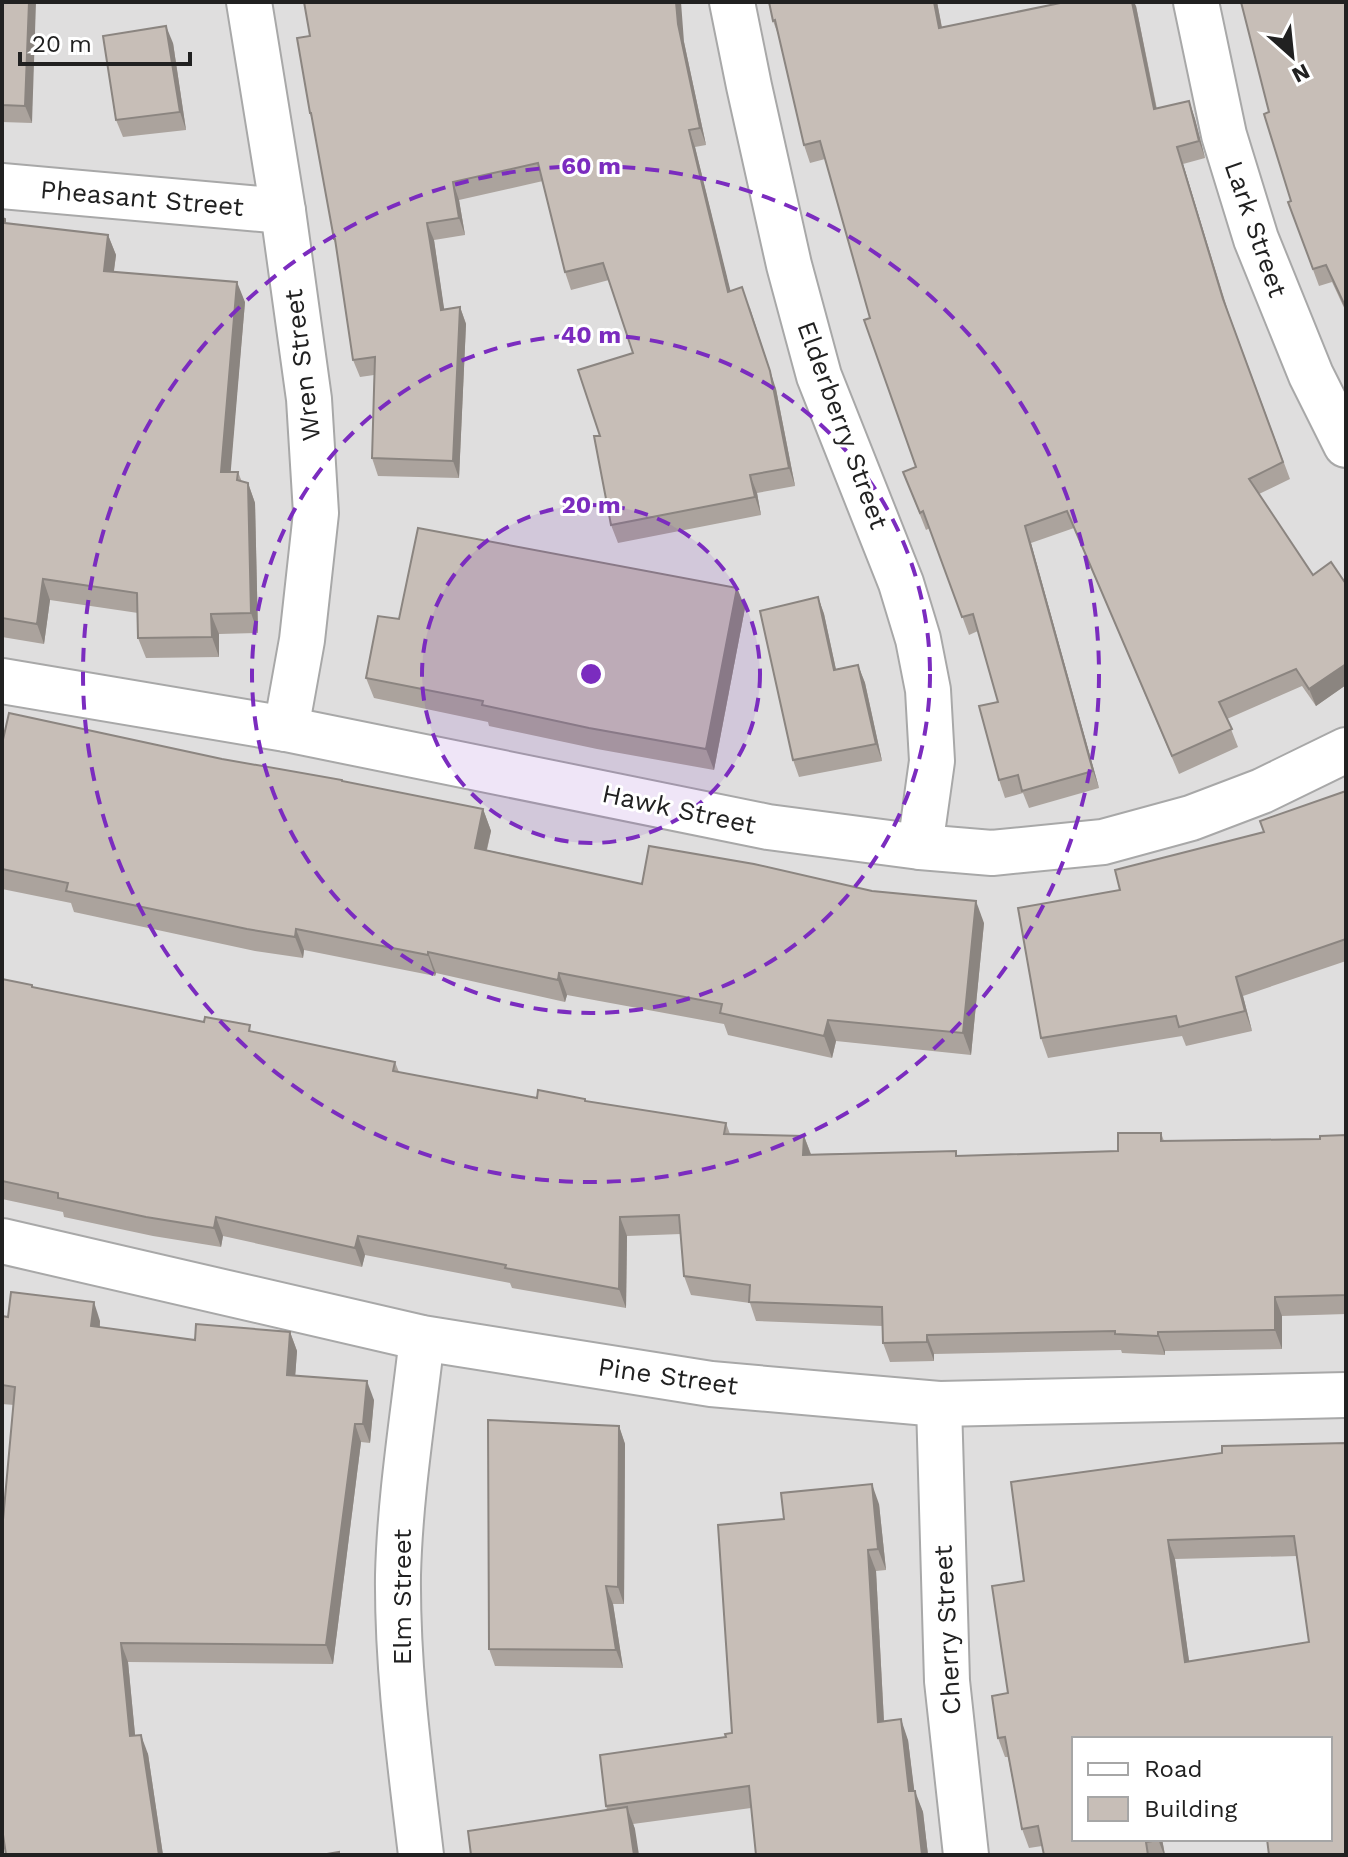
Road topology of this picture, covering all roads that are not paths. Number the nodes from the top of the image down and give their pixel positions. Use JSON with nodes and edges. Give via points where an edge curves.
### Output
{"nodes":[{"id":1,"x":249,"y":2,"type":"edge"},
{"id":2,"x":732,"y":2,"type":"edge"},
{"id":3,"x":1196,"y":2,"type":"edge"},
{"id":4,"x":2,"y":186,"type":"edge"},
{"id":5,"x":283,"y":211,"type":"junction"},
{"id":6,"x":1346,"y":445,"type":"edge"},
{"id":7,"x":2,"y":681,"type":"edge"},
{"id":8,"x":286,"y":729,"type":"junction"},
{"id":9,"x":1346,"y":750,"type":"edge"},
{"id":10,"x":920,"y":847,"type":"junction"},
{"id":11,"x":2,"y":1241,"type":"edge"},
{"id":12,"x":422,"y":1338,"type":"junction"},
{"id":13,"x":1346,"y":1395,"type":"edge"},
{"id":14,"x":939,"y":1404,"type":"junction"},
{"id":15,"x":421,"y":1855,"type":"edge"},
{"id":16,"x":966,"y":1855,"type":"edge"}],
"edges":[{"from":1,"to":5,"type":"street","name":"Wren Street"},
{"from":2,"to":10,"type":"street","name":"Elderberry Street","via":[[789,265],[819,376],[918,639],[928,690],[932,761]]},
{"from":3,"to":6,"type":"street","name":"Lark Street","via":[[1224,135],[1256,239],[1311,375]]},
{"from":4,"to":5,"type":"street","name":"Pheasant Street"},
{"from":5,"to":8,"type":"street","name":"Wren Street","via":[[309,399],[316,513]]},
{"from":7,"to":8,"type":"street","name":"Hawk Street"},
{"from":8,"to":10,"type":"street","name":"Hawk Street","via":[[768,827]]},
{"from":9,"to":10,"type":"street","name":"Hawk Street","via":[[1191,818],[1103,842],[992,853]]},
{"from":11,"to":12,"type":"street","name":"Pine Street"},
{"from":12,"to":14,"type":"street","name":"Pine Street","via":[[711,1384]]},
{"from":12,"to":15,"type":"street","name":"Elm Street","via":[[398,1575],[402,1688]]},
{"from":13,"to":14,"type":"street","name":"Pine Street"},
{"from":14,"to":16,"type":"street","name":"Cherry Street","via":[[947,1681]]}]}
